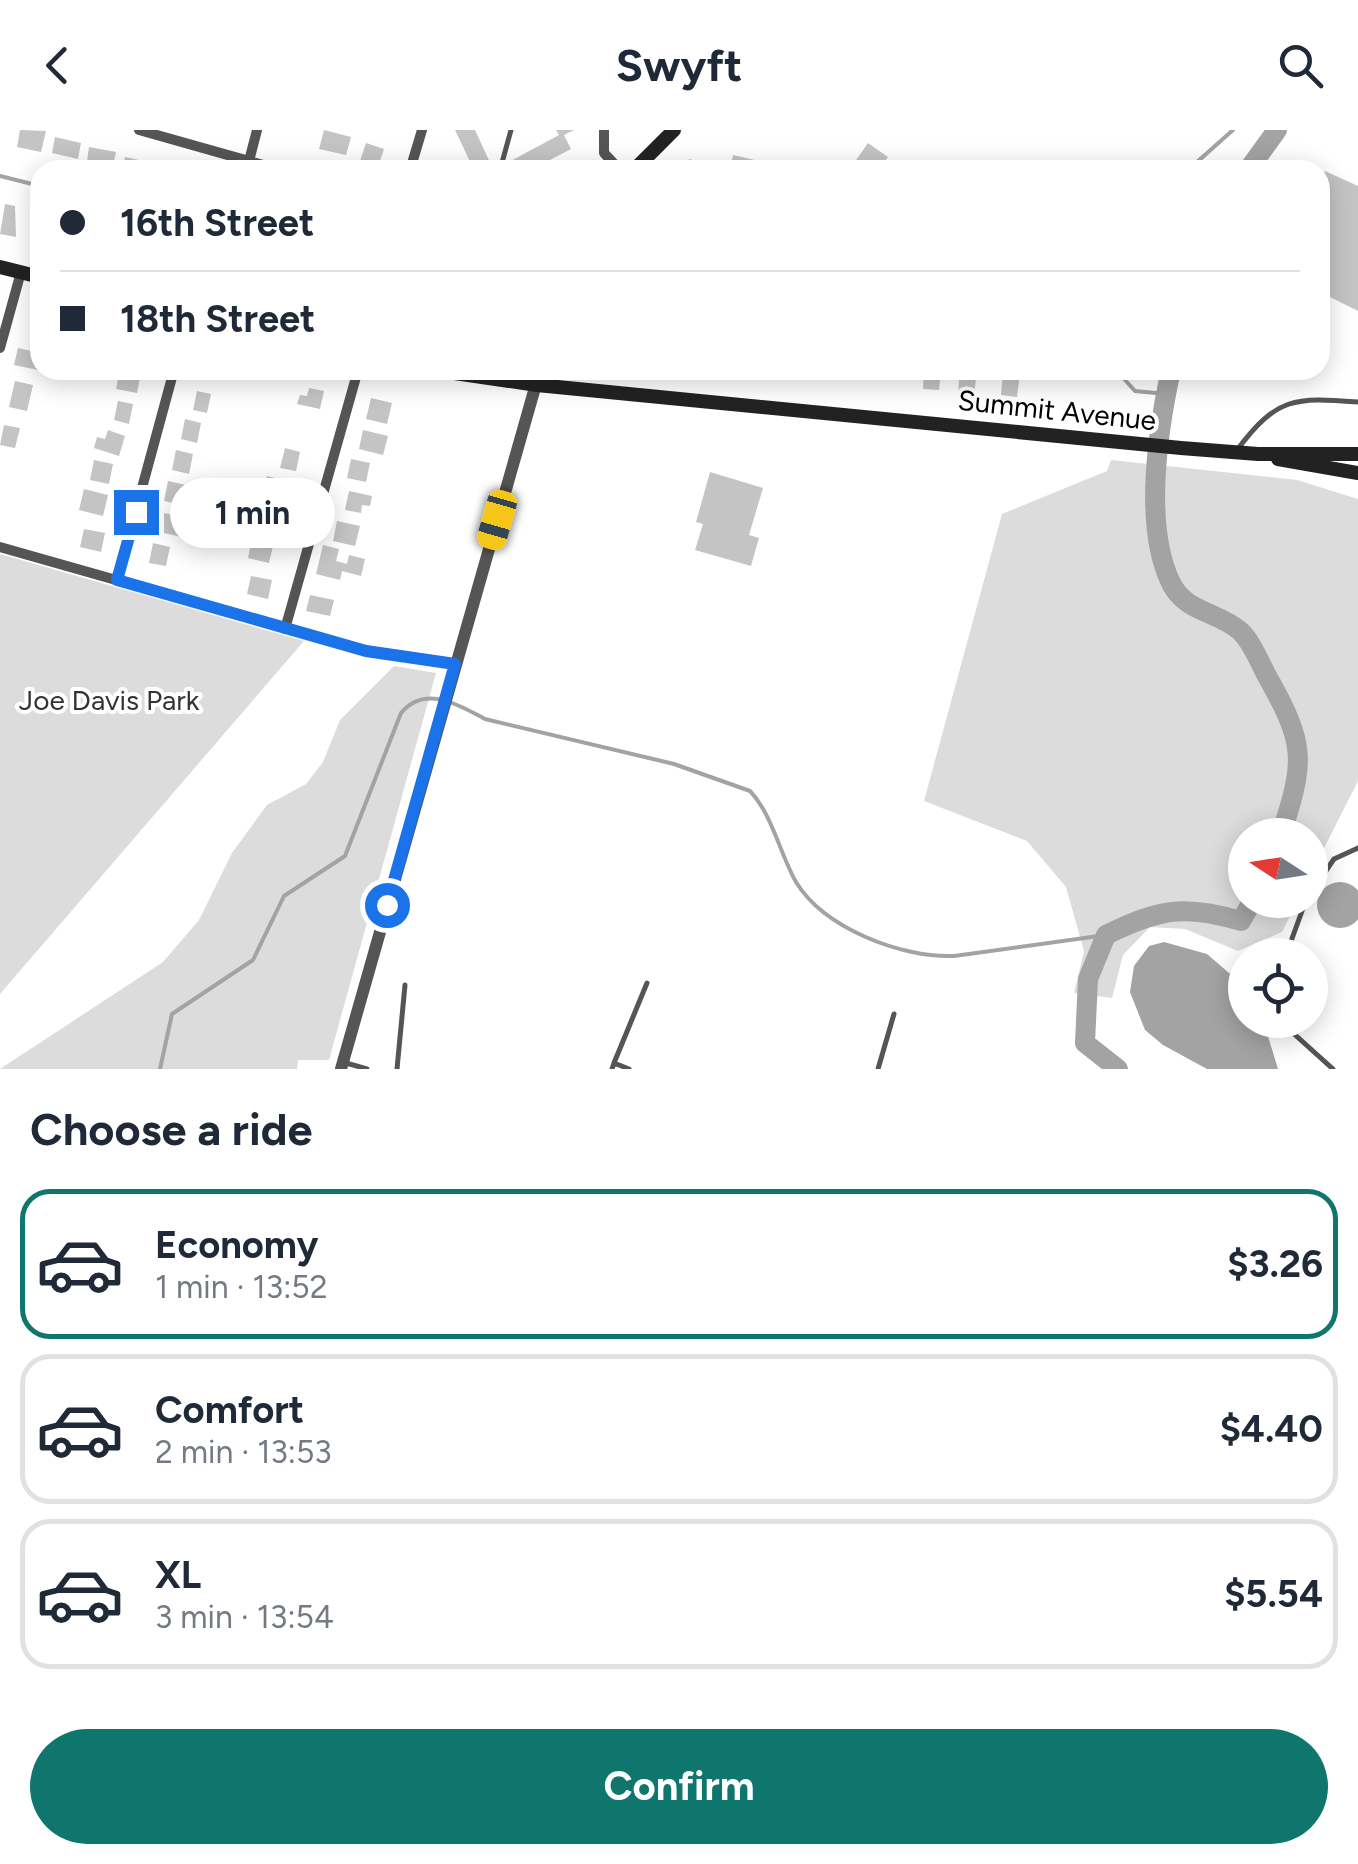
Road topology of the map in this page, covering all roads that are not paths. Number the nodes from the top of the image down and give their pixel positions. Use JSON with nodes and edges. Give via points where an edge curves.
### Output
{"nodes":[{"id":1,"x":139,"y":130,"type":"edge"},
{"id":2,"x":258,"y":130,"type":"edge"},
{"id":3,"x":422,"y":130,"type":"edge"},
{"id":4,"x":512,"y":130,"type":"edge"},
{"id":5,"x":604,"y":130,"type":"edge"},
{"id":6,"x":674,"y":130,"type":"edge"},
{"id":7,"x":246,"y":160,"type":"edge"},
{"id":8,"x":250,"y":160,"type":"edge"},
{"id":9,"x":413,"y":160,"type":"edge"},
{"id":10,"x":503,"y":160,"type":"edge"},
{"id":11,"x":611,"y":160,"type":"edge"},
{"id":12,"x":644,"y":160,"type":"edge"},
{"id":13,"x":0,"y":267,"type":"edge"},
{"id":14,"x":21,"y":272,"type":"junction"},
{"id":15,"x":30,"y":274,"type":"edge"},
{"id":16,"x":0,"y":348,"type":"edge"},
{"id":17,"x":171,"y":380,"type":"edge"},
{"id":18,"x":355,"y":380,"type":"edge"},
{"id":19,"x":536,"y":380,"type":"edge"},
{"id":20,"x":564,"y":380,"type":"edge"},
{"id":21,"x":1358,"y":402,"type":"edge"},
{"id":22,"x":1235,"y":453,"type":"junction"},
{"id":23,"x":1258,"y":454,"type":"junction"},
{"id":24,"x":1358,"y":454,"type":"edge"},
{"id":25,"x":1358,"y":472,"type":"edge"},
{"id":26,"x":0,"y":547,"type":"edge"},
{"id":27,"x":117,"y":580,"type":"junction"},
{"id":28,"x":285,"y":629,"type":"junction"},
{"id":29,"x":455,"y":664,"type":"junction"},
{"id":30,"x":1358,"y":848,"type":"edge"},
{"id":31,"x":1328,"y":868,"type":"edge"},
{"id":32,"x":647,"y":984,"type":"dead end"},
{"id":33,"x":405,"y":985,"type":"dead end"},
{"id":34,"x":894,"y":1014,"type":"dead end"},
{"id":35,"x":1299,"y":1038,"type":"edge"},
{"id":36,"x":342,"y":1066,"type":"edge"},
{"id":37,"x":612,"y":1066,"type":"edge"},
{"id":38,"x":367,"y":1069,"type":"edge"},
{"id":39,"x":397,"y":1069,"type":"edge"},
{"id":40,"x":629,"y":1069,"type":"edge"},
{"id":41,"x":878,"y":1069,"type":"edge"},
{"id":42,"x":1333,"y":1069,"type":"edge"}],
"edges":[{"from":1,"to":7,"type":"street"},
{"from":2,"to":8,"type":"street"},
{"from":3,"to":9,"type":"street"},
{"from":4,"to":10,"type":"lane"},
{"from":5,"to":11,"type":"street","via":[[604,152]]},
{"from":6,"to":12,"type":"main road"},
{"from":13,"to":14,"type":"main road"},
{"from":14,"to":15,"type":"main road"},
{"from":14,"to":16,"type":"street"},
{"from":17,"to":27,"type":"street"},
{"from":18,"to":28,"type":"street"},
{"from":19,"to":29,"type":"street"},
{"from":20,"to":22,"type":"main road","name":"Summit Avenue"},
{"from":21,"to":22,"type":"lane","via":[[1286,402],[1257,423]]},
{"from":22,"to":23,"type":"main road","name":"Summit Avenue"},
{"from":23,"to":24,"type":"main road","name":"Summit Avenue"},
{"from":23,"to":25,"type":"main road","name":"Summit Avenue"},
{"from":26,"to":27,"type":"street"},
{"from":27,"to":28,"type":"street"},
{"from":28,"to":29,"type":"street","via":[[366,651]]},
{"from":29,"to":36,"type":"street"},
{"from":30,"to":31,"type":"lane"},
{"from":32,"to":37,"type":"lane"},
{"from":33,"to":39,"type":"lane"},
{"from":34,"to":41,"type":"lane"},
{"from":35,"to":42,"type":"lane"},
{"from":36,"to":38,"type":"lane"},
{"from":37,"to":40,"type":"lane"}]}
